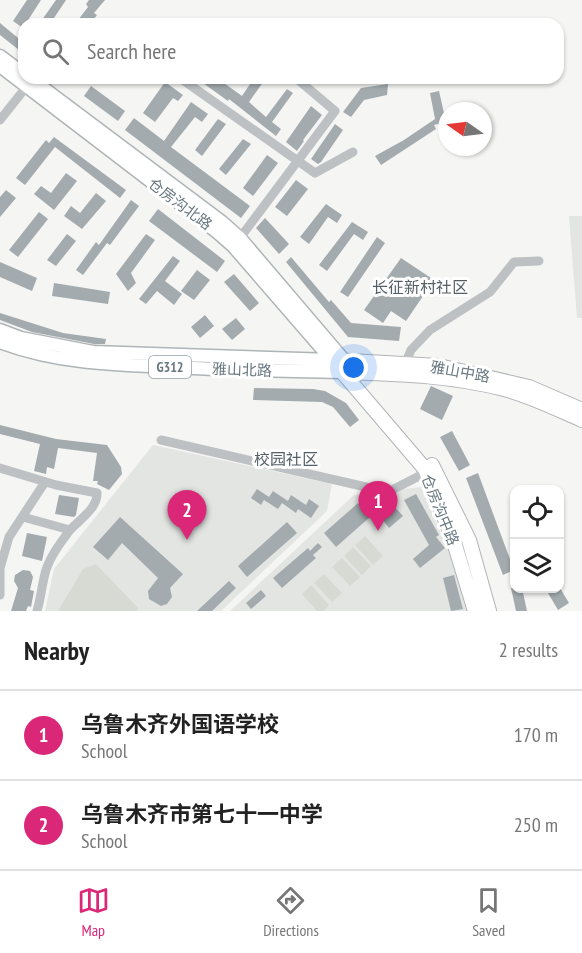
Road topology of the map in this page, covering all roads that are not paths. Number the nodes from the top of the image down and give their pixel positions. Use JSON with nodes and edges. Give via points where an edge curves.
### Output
{"nodes":[{"id":1,"x":0,"y":56,"type":"edge"},
{"id":2,"x":0,"y":66,"type":"edge"},
{"id":3,"x":18,"y":71,"type":"edge"},
{"id":4,"x":18,"y":75,"type":"edge"},
{"id":5,"x":24,"y":84,"type":"edge"},
{"id":6,"x":33,"y":84,"type":"edge"},
{"id":7,"x":188,"y":84,"type":"edge"},
{"id":8,"x":303,"y":84,"type":"edge"},
{"id":9,"x":0,"y":120,"type":"edge"},
{"id":10,"x":353,"y":152,"type":"dead end"},
{"id":11,"x":298,"y":162,"type":"junction"},
{"id":12,"x":237,"y":242,"type":"junction"},
{"id":13,"x":539,"y":261,"type":"dead end"},
{"id":14,"x":0,"y":330,"type":"edge"},
{"id":15,"x":0,"y":342,"type":"edge"},
{"id":16,"x":405,"y":364,"type":"junction"},
{"id":17,"x":343,"y":366,"type":"junction"},
{"id":18,"x":582,"y":410,"type":"edge"},
{"id":19,"x":582,"y":420,"type":"edge"},
{"id":20,"x":161,"y":440,"type":"dead end"},
{"id":21,"x":0,"y":468,"type":"edge"},
{"id":22,"x":430,"y":470,"type":"junction"},
{"id":23,"x":45,"y":482,"type":"junction"},
{"id":24,"x":23,"y":517,"type":"junction"},
{"id":25,"x":70,"y":530,"type":"junction"},
{"id":26,"x":0,"y":595,"type":"edge"},
{"id":27,"x":38,"y":611,"type":"edge"},
{"id":28,"x":475,"y":611,"type":"edge"},
{"id":29,"x":489,"y":611,"type":"edge"}],
"edges":[{"from":1,"to":3,"type":"main road","name":"仓房沟北路"},
{"from":2,"to":4,"type":"main road","name":"仓房沟北路"},
{"from":5,"to":9,"type":"street"},
{"from":6,"to":12,"type":"main road","name":"仓房沟北路","via":[[217,232]]},
{"from":7,"to":11,"type":"street"},
{"from":8,"to":11,"type":"street","via":[[335,111]]},
{"from":10,"to":11,"type":"street","via":[[315,173]]},
{"from":11,"to":12,"type":"street"},
{"from":12,"to":17,"type":"main road","name":"仓房沟北路"},
{"from":13,"to":16,"type":"street","via":[[514,262],[490,292],[430,330],[411,350]]},
{"from":14,"to":17,"type":"main road","name":"雅山北路","number":"G312","via":[[93,352]]},
{"from":15,"to":17,"type":"main road","name":"雅山北路","number":"G312","via":[[102,364],[257,371]]},
{"from":16,"to":17,"type":"highway","name":"雅山中路","number":"G312"},
{"from":16,"to":18,"type":"highway","name":"雅山中路","number":"G312","via":[[440,366],[505,380]]},
{"from":17,"to":19,"type":"highway","name":"雅山中路","number":"G312","via":[[438,376],[505,389]]},
{"from":17,"to":22,"type":"highway","name":"仓房沟中路"},
{"from":20,"to":22,"type":"street","via":[[388,492]]},
{"from":21,"to":23,"type":"street"},
{"from":22,"to":28,"type":"highway","name":"仓房沟中路"},
{"from":22,"to":29,"type":"highway","name":"仓房沟中路","via":[[469,540]]},
{"from":23,"to":24,"type":"street"},
{"from":23,"to":25,"type":"street","via":[[97,493],[92,507]]},
{"from":24,"to":25,"type":"street"},
{"from":24,"to":26,"type":"street","via":[[3,552]]},
{"from":25,"to":27,"type":"street","via":[[45,571]]}]}
